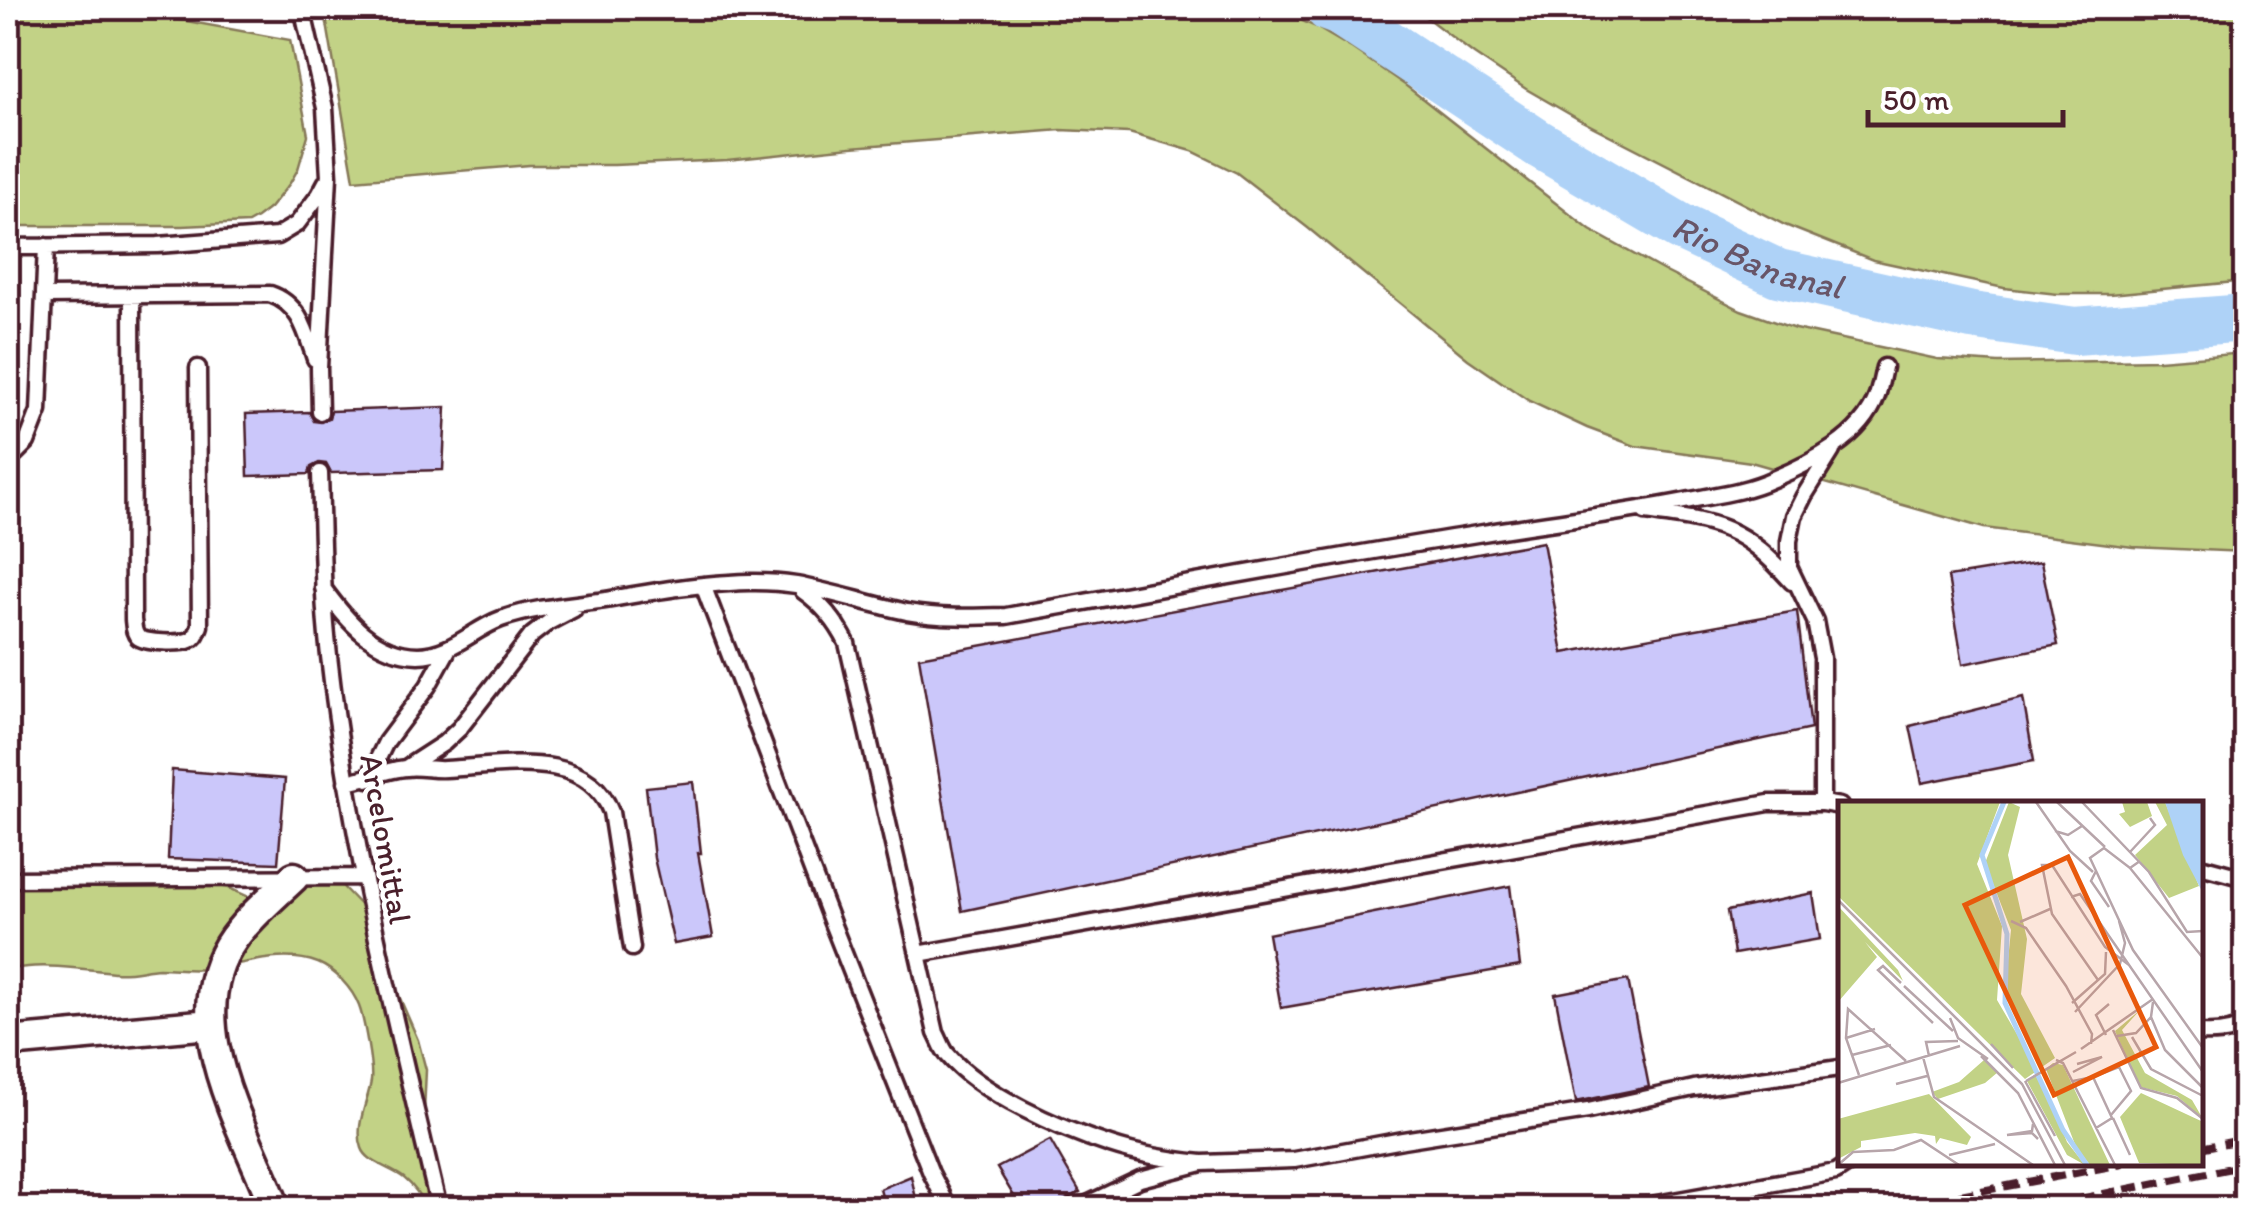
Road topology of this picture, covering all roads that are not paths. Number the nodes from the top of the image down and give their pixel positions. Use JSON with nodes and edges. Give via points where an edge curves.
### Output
{"nodes":[{"id":1,"x":302,"y":8,"type":"edge"},
{"id":2,"x":328,"y":176,"type":"junction"},
{"id":3,"x":46,"y":246,"type":"junction"},
{"id":4,"x":8,"y":247,"type":"edge"},
{"id":5,"x":132,"y":295,"type":"junction"},
{"id":6,"x":44,"y":296,"type":"junction"},
{"id":7,"x":1884,"y":367,"type":"dead end"},
{"id":8,"x":198,"y":368,"type":"dead end"},
{"id":9,"x":318,"y":368,"type":"junction"},
{"id":10,"x":320,"y":412,"type":"dead end"},
{"id":11,"x":1836,"y":445,"type":"junction"},
{"id":12,"x":8,"y":457,"type":"edge"},
{"id":13,"x":320,"y":474,"type":"dead end"},
{"id":14,"x":1630,"y":510,"type":"junction"},
{"id":15,"x":704,"y":585,"type":"junction"},
{"id":16,"x":794,"y":585,"type":"junction"},
{"id":17,"x":322,"y":588,"type":"junction"},
{"id":18,"x":1801,"y":592,"type":"junction"},
{"id":19,"x":588,"y":602,"type":"junction"},
{"id":20,"x":449,"y":648,"type":"junction"},
{"id":21,"x":406,"y":768,"type":"junction"},
{"id":22,"x":368,"y":778,"type":"junction"},
{"id":23,"x":346,"y":782,"type":"junction"},
{"id":24,"x":1822,"y":803,"type":"junction"},
{"id":25,"x":1838,"y":806,"type":"edge"},
{"id":26,"x":2203,"y":867,"type":"edge"},
{"id":27,"x":294,"y":877,"type":"junction"},
{"id":28,"x":364,"y":877,"type":"junction"},
{"id":29,"x":8,"y":878,"type":"edge"},
{"id":30,"x":2246,"y":881,"type":"edge"},
{"id":31,"x":632,"y":948,"type":"dead end"},
{"id":32,"x":918,"y":954,"type":"junction"},
{"id":33,"x":211,"y":1024,"type":"junction"},
{"id":34,"x":2246,"y":1024,"type":"edge"},
{"id":35,"x":2203,"y":1034,"type":"edge"},
{"id":36,"x":8,"y":1042,"type":"edge"},
{"id":37,"x":1838,"y":1068,"type":"edge"},
{"id":38,"x":1202,"y":1163,"type":"junction"},
{"id":39,"x":1845,"y":1166,"type":"edge"},
{"id":40,"x":275,"y":1208,"type":"edge"},
{"id":41,"x":438,"y":1208,"type":"edge"},
{"id":42,"x":949,"y":1208,"type":"edge"},
{"id":43,"x":1079,"y":1208,"type":"edge"},
{"id":44,"x":1634,"y":1208,"type":"edge"}],
"edges":[{"from":1,"to":2,"type":"lane","via":[[324,108]]},
{"from":2,"to":3,"type":"lane","via":[[297,224],[276,236]]},
{"from":2,"to":9,"type":"lane"},
{"from":3,"to":4,"type":"lane"},
{"from":3,"to":6,"type":"lane"},
{"from":5,"to":6,"type":"lane"},
{"from":5,"to":8,"type":"lane","via":[[133,620],[138,637],[148,642],[188,641],[200,626]]},
{"from":5,"to":9,"type":"lane","via":[[270,294],[298,313]]},
{"from":6,"to":12,"type":"lane","via":[[39,410],[27,442]]},
{"from":7,"to":11,"type":"lane","via":[[1868,413]]},
{"from":9,"to":10,"type":"lane"},
{"from":11,"to":14,"type":"lane","via":[[1756,486]]},
{"from":11,"to":18,"type":"lane","via":[[1794,516],[1790,567]]},
{"from":13,"to":17,"type":"lane","name":"Arcelomittal"},
{"from":14,"to":16,"type":"lane","via":[[1006,616],[910,612]]},
{"from":14,"to":18,"type":"lane","via":[[1737,532]]},
{"from":15,"to":16,"type":"lane"},
{"from":15,"to":19,"type":"lane"},
{"from":15,"to":42,"type":"lane"},
{"from":16,"to":32,"type":"lane","via":[[818,601],[848,642]]},
{"from":17,"to":20,"type":"lane","via":[[348,622],[386,647],[419,654]]},
{"from":17,"to":23,"type":"lane","name":"Arcelomittal"},
{"from":18,"to":24,"type":"lane","via":[[1822,658]]},
{"from":19,"to":20,"type":"lane","via":[[504,618]]},
{"from":19,"to":21,"type":"lane","via":[[532,636],[458,729]]},
{"from":20,"to":22,"type":"lane"},
{"from":21,"to":22,"type":"lane"},
{"from":21,"to":31,"type":"lane","via":[[532,765],[566,770],[593,784],[611,812]]},
{"from":22,"to":23,"type":"lane"},
{"from":23,"to":28,"type":"lane","name":"Arcelomittal"},
{"from":24,"to":25,"type":"lane"},
{"from":24,"to":32,"type":"lane","via":[[1769,803]]},
{"from":26,"to":30,"type":"lane"},
{"from":27,"to":28,"type":"lane"},
{"from":27,"to":29,"type":"lane"},
{"from":27,"to":33,"type":"street","via":[[223,958]]},
{"from":28,"to":41,"type":"lane","name":"Arcelomittal"},
{"from":32,"to":38,"type":"lane","via":[[936,1034],[965,1072],[1048,1120],[1110,1146]]},
{"from":33,"to":36,"type":"street"},
{"from":33,"to":40,"type":"street","via":[[224,1084]]},
{"from":34,"to":35,"type":"lane"},
{"from":37,"to":38,"type":"lane","via":[[1294,1160]]},
{"from":38,"to":43,"type":"lane","via":[[1140,1180]]},
{"from":39,"to":44,"type":"lane"}]}
